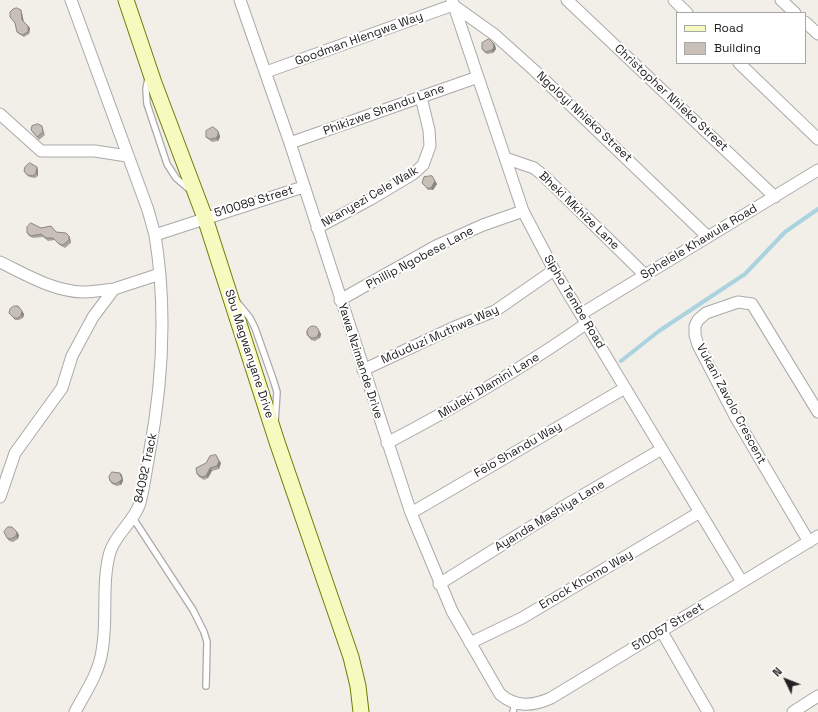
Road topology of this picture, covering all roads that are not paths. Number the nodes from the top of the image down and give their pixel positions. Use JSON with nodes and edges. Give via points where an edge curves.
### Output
{"nodes":[{"id":1,"x":71,"y":0,"type":"edge"},
{"id":2,"x":126,"y":0,"type":"edge"},
{"id":3,"x":567,"y":0,"type":"edge"},
{"id":4,"x":674,"y":0,"type":"edge"},
{"id":5,"x":781,"y":0,"type":"edge"},
{"id":6,"x":243,"y":1,"type":"edge"},
{"id":7,"x":452,"y":3,"type":"edge"},
{"id":8,"x":686,"y":12,"type":"edge"},
{"id":9,"x":794,"y":12,"type":"edge"},
{"id":10,"x":806,"y":23,"type":"edge"},
{"id":11,"x":818,"y":34,"type":"edge"},
{"id":12,"x":740,"y":64,"type":"edge"},
{"id":13,"x":266,"y":72,"type":"junction"},
{"id":14,"x":478,"y":77,"type":"junction"},
{"id":15,"x":421,"y":97,"type":"junction"},
{"id":16,"x":0,"y":114,"type":"edge"},
{"id":17,"x":818,"y":139,"type":"edge"},
{"id":18,"x":290,"y":143,"type":"junction"},
{"id":19,"x":127,"y":156,"type":"junction"},
{"id":20,"x":505,"y":158,"type":"junction"},
{"id":21,"x":818,"y":170,"type":"edge"},
{"id":22,"x":303,"y":187,"type":"junction"},
{"id":23,"x":775,"y":197,"type":"junction"},
{"id":24,"x":523,"y":211,"type":"junction"},
{"id":25,"x":205,"y":218,"type":"junction"},
{"id":26,"x":317,"y":228,"type":"junction"},
{"id":27,"x":155,"y":235,"type":"junction"},
{"id":28,"x":708,"y":237,"type":"junction"},
{"id":29,"x":0,"y":262,"type":"edge"},
{"id":30,"x":554,"y":270,"type":"junction"},
{"id":31,"x":160,"y":274,"type":"junction"},
{"id":32,"x":645,"y":275,"type":"junction"},
{"id":33,"x":114,"y":289,"type":"junction"},
{"id":34,"x":340,"y":300,"type":"junction"},
{"id":35,"x":584,"y":318,"type":"junction"},
{"id":36,"x":363,"y":370,"type":"junction"},
{"id":37,"x":625,"y":388,"type":"junction"},
{"id":38,"x":818,"y":412,"type":"edge"},
{"id":39,"x":387,"y":443,"type":"junction"},
{"id":40,"x":662,"y":449,"type":"junction"},
{"id":41,"x":0,"y":497,"type":"edge"},
{"id":42,"x":700,"y":512,"type":"junction"},
{"id":43,"x":411,"y":513,"type":"junction"},
{"id":44,"x":133,"y":518,"type":"junction"},
{"id":45,"x":814,"y":539,"type":"edge"},
{"id":46,"x":742,"y":582,"type":"junction"},
{"id":47,"x":439,"y":584,"type":"junction"},
{"id":48,"x":662,"y":632,"type":"junction"},
{"id":49,"x":470,"y":643,"type":"junction"},
{"id":50,"x":206,"y":686,"type":"dead end"},
{"id":51,"x":818,"y":696,"type":"edge"},
{"id":52,"x":514,"y":708,"type":"edge"},
{"id":53,"x":75,"y":712,"type":"edge"},
{"id":54,"x":361,"y":712,"type":"edge"},
{"id":55,"x":709,"y":712,"type":"edge"},
{"id":56,"x":792,"y":712,"type":"edge"}],
"edges":[{"from":1,"to":19,"type":"street","name":"84092 Track"},
{"from":2,"to":25,"type":"main road","name":"Sbu Magwanyane Drive"},
{"from":3,"to":23,"type":"street","name":"Christopher Nhleko Street"},
{"from":4,"to":8,"type":"street"},
{"from":5,"to":9,"type":"street"},
{"from":6,"to":13,"type":"street","name":"Yawa Nzimande Drive"},
{"from":7,"to":13,"type":"street","name":"Goodman Hlengwa Way"},
{"from":7,"to":14,"type":"street","name":"Sipho Tembe Road"},
{"from":7,"to":28,"type":"street","name":"Ngoloyi Nhleko Street","via":[[489,30],[536,71]]},
{"from":10,"to":11,"type":"street"},
{"from":12,"to":17,"type":"street"},
{"from":13,"to":18,"type":"street","name":"Yawa Nzimande Drive"},
{"from":14,"to":15,"type":"street","name":"Phikizwe Shandu Lane"},
{"from":14,"to":20,"type":"street","name":"Sipho Tembe Road"},
{"from":15,"to":18,"type":"street","name":"Phikizwe Shandu Lane"},
{"from":15,"to":26,"type":"street","name":"Nkanyezi Cele Walk","via":[[430,146],[423,165],[377,196]]},
{"from":16,"to":19,"type":"street","via":[[41,151],[95,151]]},
{"from":18,"to":22,"type":"street","name":"Yawa Nzimande Drive"},
{"from":19,"to":27,"type":"street","name":"84092 Track"},
{"from":20,"to":24,"type":"street","name":"Sipho Tembe Road"},
{"from":20,"to":32,"type":"street","name":"Bheki Mkhize Lane","via":[[534,168],[544,176]]},
{"from":21,"to":23,"type":"street","name":"Sphelele Khawula Road"},
{"from":22,"to":25,"type":"street","name":"510089 Street"},
{"from":22,"to":26,"type":"street","name":"Yawa Nzimande Drive"},
{"from":23,"to":28,"type":"street","name":"Sphelele Khawula Road"},
{"from":24,"to":30,"type":"street","name":"Sipho Tembe Road"},
{"from":24,"to":34,"type":"street","name":"Phillip Ngobese Lane","via":[[483,224],[436,246]]},
{"from":25,"to":27,"type":"street","name":"510089 Street"},
{"from":25,"to":54,"type":"main road","name":"Sbu Magwanyane Drive","via":[[274,433],[351,657]]},
{"from":26,"to":34,"type":"street","name":"Yawa Nzimande Drive"},
{"from":27,"to":31,"type":"street","name":"84092 Track"},
{"from":28,"to":32,"type":"street","name":"Sphelele Khawula Road"},
{"from":29,"to":33,"type":"street","via":[[54,288],[85,292]]},
{"from":30,"to":35,"type":"street","name":"Sipho Tembe Road"},
{"from":30,"to":36,"type":"street","name":"Mduduzi Muthwa Way","via":[[495,311]]},
{"from":31,"to":33,"type":"street"},
{"from":31,"to":44,"type":"street","name":"84092 Track","via":[[163,330],[159,401],[140,503]]},
{"from":32,"to":35,"type":"street","name":"Sphelele Khawula Road"},
{"from":33,"to":41,"type":"street","via":[[93,317],[72,356],[62,388],[15,453]]},
{"from":34,"to":36,"type":"street","name":"Yawa Nzimande Drive"},
{"from":35,"to":37,"type":"street","name":"Sipho Tembe Road"},
{"from":35,"to":39,"type":"street","name":"Mluleki Dlamini Lane","via":[[511,373],[443,414]]},
{"from":36,"to":39,"type":"street","name":"Yawa Nzimande Drive"},
{"from":37,"to":40,"type":"street","name":"Sipho Tembe Road"},
{"from":37,"to":43,"type":"street","name":"Felo Shandu Way"},
{"from":38,"to":45,"type":"street","name":"Vukani Zavolo Crescent","via":[[752,304],[738,302],[712,310],[698,320],[695,326],[698,345],[736,418]]},
{"from":39,"to":43,"type":"street","name":"Yawa Nzimande Drive"},
{"from":40,"to":42,"type":"street","name":"Sipho Tembe Road"},
{"from":40,"to":47,"type":"street","name":"Ayanda Mashiya Lane"},
{"from":42,"to":46,"type":"street","name":"Sipho Tembe Road"},
{"from":42,"to":49,"type":"street","name":"Enock Khomo Way","via":[[535,610]]},
{"from":43,"to":47,"type":"street","name":"Yawa Nzimande Drive"},
{"from":44,"to":50,"type":"lane","via":[[193,610],[204,632],[207,642]]},
{"from":44,"to":53,"type":"street","name":"84092 Track","via":[[110,550],[102,653],[96,672]]},
{"from":45,"to":46,"type":"street","name":"510057 Street"},
{"from":46,"to":48,"type":"street","name":"510057 Street"},
{"from":47,"to":49,"type":"street","name":"Yawa Nzimande Drive"},
{"from":48,"to":52,"type":"street","name":"510057 Street","via":[[551,698],[538,704]]},
{"from":48,"to":55,"type":"street"},
{"from":49,"to":52,"type":"street","name":"Yawa Nzimande Drive","via":[[500,694]]},
{"from":51,"to":56,"type":"street"}]}
